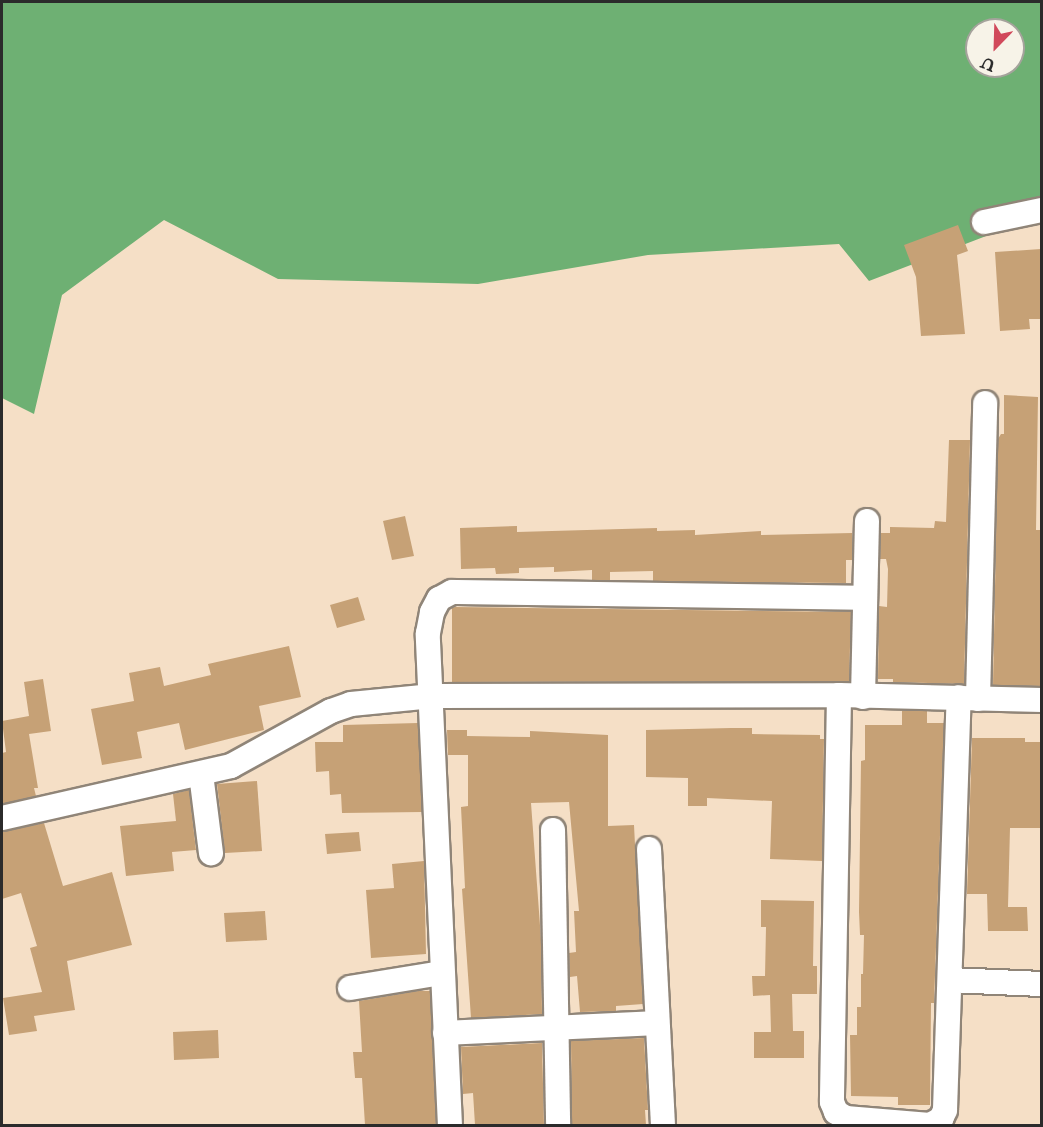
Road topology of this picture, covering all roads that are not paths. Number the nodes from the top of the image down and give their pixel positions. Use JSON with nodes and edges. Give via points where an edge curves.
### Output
{"nodes":[{"id":1,"x":1041,"y":210,"type":"edge"},
{"id":2,"x":984,"y":222,"type":"dead end"},
{"id":3,"x":985,"y":403,"type":"dead end"},
{"id":4,"x":867,"y":521,"type":"dead end"},
{"id":5,"x":865,"y":598,"type":"junction"},
{"id":6,"x":839,"y":695,"type":"junction"},
{"id":7,"x":433,"y":696,"type":"junction"},
{"id":8,"x":863,"y":697,"type":"junction"},
{"id":9,"x":969,"y":698,"type":"junction"},
{"id":10,"x":1041,"y":700,"type":"edge"},
{"id":11,"x":201,"y":774,"type":"junction"},
{"id":12,"x":2,"y":818,"type":"edge"},
{"id":13,"x":553,"y":830,"type":"dead end"},
{"id":14,"x":650,"y":849,"type":"dead end"},
{"id":15,"x":211,"y":854,"type":"dead end"},
{"id":16,"x":442,"y":973,"type":"junction"},
{"id":17,"x":950,"y":980,"type":"junction"},
{"id":18,"x":1041,"y":984,"type":"edge"},
{"id":19,"x":350,"y":988,"type":"dead end"},
{"id":20,"x":657,"y":1023,"type":"junction"},
{"id":21,"x":556,"y":1028,"type":"junction"},
{"id":22,"x":445,"y":1033,"type":"junction"},
{"id":23,"x":450,"y":1125,"type":"edge"},
{"id":24,"x":558,"y":1125,"type":"edge"},
{"id":25,"x":663,"y":1125,"type":"edge"}],
"edges":[{"from":1,"to":2,"type":"street"},
{"from":3,"to":9,"type":"street"},
{"from":4,"to":5,"type":"street"},
{"from":5,"to":7,"type":"street","via":[[452,592],[439,599],[428,633]]},
{"from":5,"to":8,"type":"street"},
{"from":6,"to":7,"type":"street"},
{"from":6,"to":8,"type":"street"},
{"from":6,"to":17,"type":"street","via":[[832,1101],[836,1112],[846,1118],[930,1125],[941,1119],[945,1110]]},
{"from":7,"to":11,"type":"street","via":[[351,704],[331,711],[242,761]]},
{"from":7,"to":16,"type":"street"},
{"from":8,"to":9,"type":"street"},
{"from":9,"to":10,"type":"street"},
{"from":9,"to":17,"type":"street"},
{"from":11,"to":12,"type":"street"},
{"from":11,"to":15,"type":"street"},
{"from":13,"to":21,"type":"street"},
{"from":14,"to":20,"type":"street"},
{"from":16,"to":19,"type":"street"},
{"from":16,"to":22,"type":"street"},
{"from":17,"to":18,"type":"street"},
{"from":20,"to":21,"type":"street"},
{"from":20,"to":25,"type":"street"},
{"from":21,"to":22,"type":"street"},
{"from":21,"to":24,"type":"street"},
{"from":22,"to":23,"type":"street"}]}
